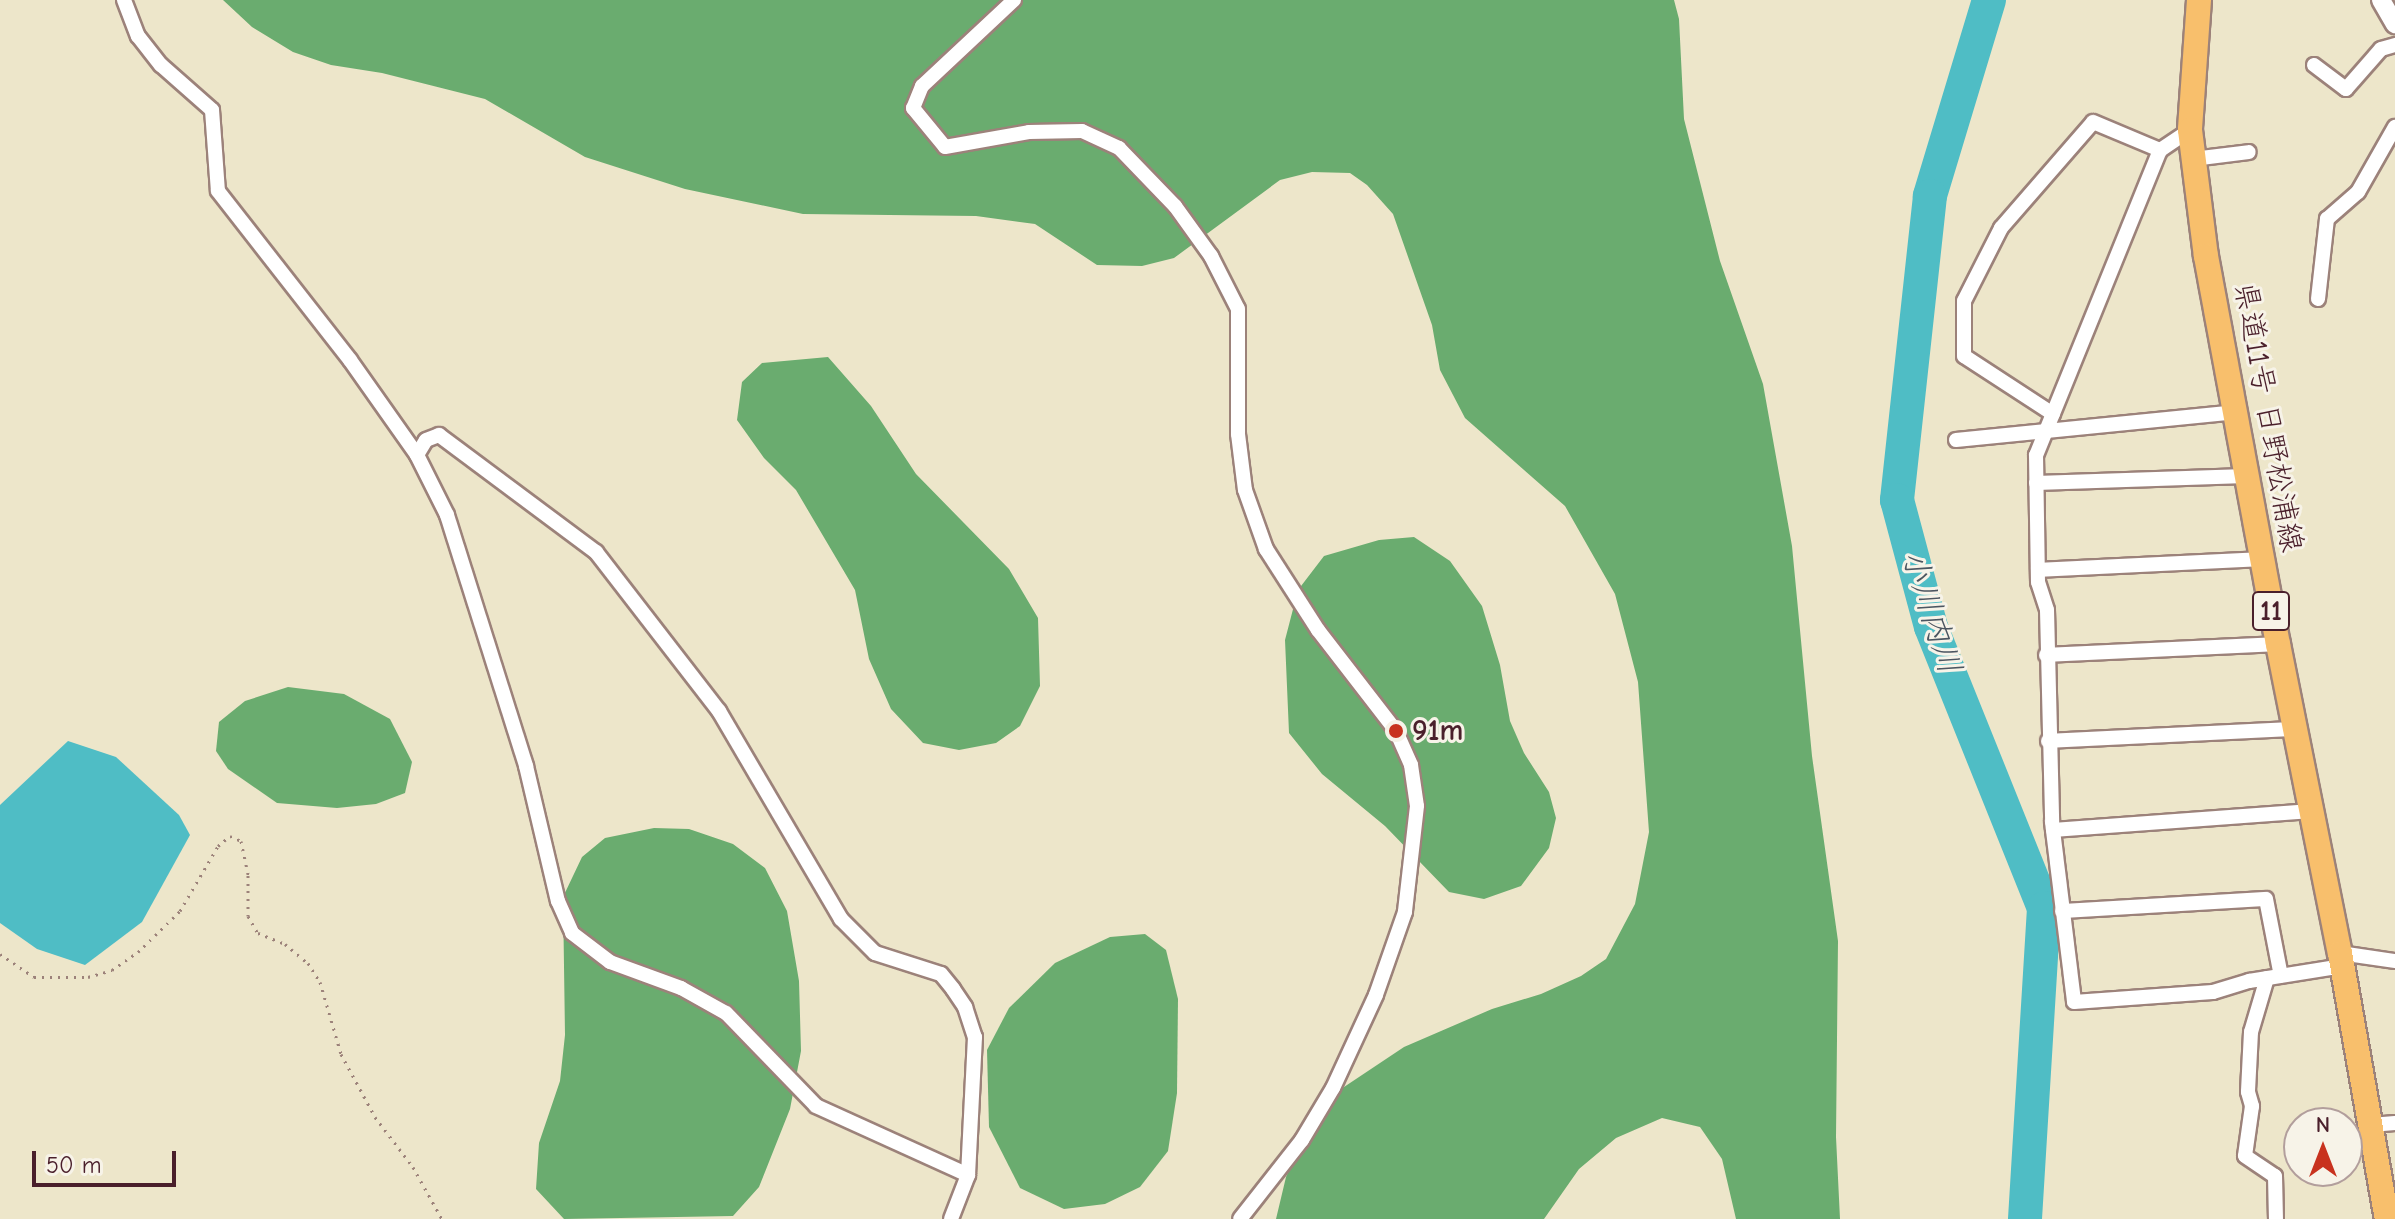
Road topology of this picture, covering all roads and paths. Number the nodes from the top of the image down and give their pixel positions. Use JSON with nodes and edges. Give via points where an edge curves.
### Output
{"nodes":[{"id":1,"x":124,"y":0,"type":"edge"},
{"id":2,"x":1014,"y":0,"type":"edge"},
{"id":3,"x":2199,"y":0,"type":"edge"},
{"id":4,"x":2381,"y":0,"type":"edge"},
{"id":5,"x":2395,"y":24,"type":"edge"},
{"id":6,"x":2395,"y":45,"type":"edge"},
{"id":7,"x":2314,"y":65,"type":"dead end"},
{"id":8,"x":2395,"y":127,"type":"edge"},
{"id":9,"x":2190,"y":130,"type":"junction"},
{"id":10,"x":2160,"y":150,"type":"junction"},
{"id":11,"x":2249,"y":152,"type":"dead end"},
{"id":12,"x":2193,"y":159,"type":"junction"},
{"id":13,"x":2318,"y":299,"type":"dead end"},
{"id":14,"x":2235,"y":412,"type":"junction"},
{"id":15,"x":2053,"y":414,"type":"junction"},
{"id":16,"x":2046,"y":429,"type":"junction"},
{"id":17,"x":1956,"y":440,"type":"dead end"},
{"id":18,"x":417,"y":455,"type":"junction"},
{"id":19,"x":2246,"y":476,"type":"junction"},
{"id":20,"x":2036,"y":483,"type":"junction"},
{"id":21,"x":2262,"y":559,"type":"junction"},
{"id":22,"x":2038,"y":570,"type":"junction"},
{"id":23,"x":2278,"y":644,"type":"junction"},
{"id":24,"x":2046,"y":655,"type":"junction"},
{"id":25,"x":2295,"y":729,"type":"junction"},
{"id":26,"x":2048,"y":741,"type":"junction"},
{"id":27,"x":2311,"y":811,"type":"junction"},
{"id":28,"x":2053,"y":830,"type":"junction"},
{"id":29,"x":2062,"y":911,"type":"junction"},
{"id":30,"x":0,"y":954,"type":"edge"},
{"id":31,"x":2341,"y":960,"type":"junction"},
{"id":32,"x":2395,"y":961,"type":"edge"},
{"id":33,"x":2274,"y":977,"type":"junction"},
{"id":34,"x":2383,"y":1124,"type":"edge"},
{"id":35,"x":968,"y":1175,"type":"junction"},
{"id":36,"x":442,"y":1219,"type":"edge"},
{"id":37,"x":951,"y":1219,"type":"edge"},
{"id":38,"x":1240,"y":1219,"type":"edge"},
{"id":39,"x":2276,"y":1219,"type":"edge"},
{"id":40,"x":2387,"y":1219,"type":"edge"}],
"edges":[{"from":1,"to":18,"type":"street","via":[[138,36],[161,65],[212,110],[218,191]]},
{"from":2,"to":38,"type":"street","via":[[922,86],[913,108],[945,147],[1029,132],[1082,131],[1119,148],[1175,206],[1211,256],[1238,309],[1238,434],[1245,490],[1266,549],[1318,630],[1396,731],[1411,765],[1417,806],[1405,912],[1376,995],[1302,1140]]},
{"from":3,"to":9,"type":"main road","name":"県道11号 日野松浦線","number":"11"},
{"from":4,"to":5,"type":"street"},
{"from":6,"to":7,"type":"street","via":[[2381,49],[2346,89]]},
{"from":8,"to":13,"type":"street","via":[[2358,192],[2327,219]]},
{"from":9,"to":10,"type":"street"},
{"from":9,"to":12,"type":"main road","name":"県道11号 日野松浦線","number":"11"},
{"from":10,"to":15,"type":"street"},
{"from":10,"to":15,"type":"street","via":[[2093,122],[2001,228],[1964,301],[1964,356]]},
{"from":11,"to":12,"type":"street"},
{"from":12,"to":14,"type":"main road","name":"県道11号 日野松浦線","number":"11"},
{"from":14,"to":16,"type":"street"},
{"from":14,"to":19,"type":"main road","name":"県道11号 日野松浦線","number":"11"},
{"from":15,"to":16,"type":"street"},
{"from":16,"to":17,"type":"street"},
{"from":16,"to":20,"type":"street","via":[[2036,455]]},
{"from":18,"to":35,"type":"street","via":[[447,515],[526,766],[558,901],[572,933],[610,962],[681,988],[726,1013],[816,1106]]},
{"from":18,"to":35,"type":"street","via":[[426,440],[439,435],[596,552],[719,711],[841,919],[875,953],[941,974],[953,989],[975,1037]]},
{"from":19,"to":20,"type":"street"},
{"from":19,"to":21,"type":"main road","name":"県道11号 日野松浦線","number":"11"},
{"from":20,"to":22,"type":"street"},
{"from":21,"to":22,"type":"street"},
{"from":21,"to":23,"type":"main road","name":"県道11号 日野松浦線","number":"11"},
{"from":22,"to":24,"type":"street","via":[[2047,610]]},
{"from":23,"to":24,"type":"street"},
{"from":23,"to":25,"type":"main road","name":"県道11号 日野松浦線","number":"11"},
{"from":24,"to":26,"type":"street"},
{"from":25,"to":26,"type":"street"},
{"from":25,"to":27,"type":"main road","name":"県道11号 日野松浦線","number":"11"},
{"from":26,"to":28,"type":"street"},
{"from":27,"to":28,"type":"street"},
{"from":27,"to":31,"type":"main road","name":"県道11号 日野松浦線","number":"11"},
{"from":28,"to":29,"type":"street"},
{"from":29,"to":33,"type":"street","via":[[2266,899]]},
{"from":29,"to":33,"type":"street","via":[[2074,1002],[2213,992]]},
{"from":30,"to":36,"type":"path","via":[[34,977],[88,977],[112,970],[180,911],[218,846],[230,836],[241,841],[248,916],[258,933],[285,944],[314,972],[341,1054]]},
{"from":31,"to":32,"type":"street"},
{"from":31,"to":33,"type":"street"},
{"from":31,"to":34,"type":"main road","name":"県道11号 日野松浦線","number":"11"},
{"from":33,"to":39,"type":"street","via":[[2251,1032],[2252,1106],[2245,1156],[2275,1176]]},
{"from":34,"to":40,"type":"main road","name":"県道11号 日野松浦線","number":"11"},
{"from":35,"to":37,"type":"street"}]}
